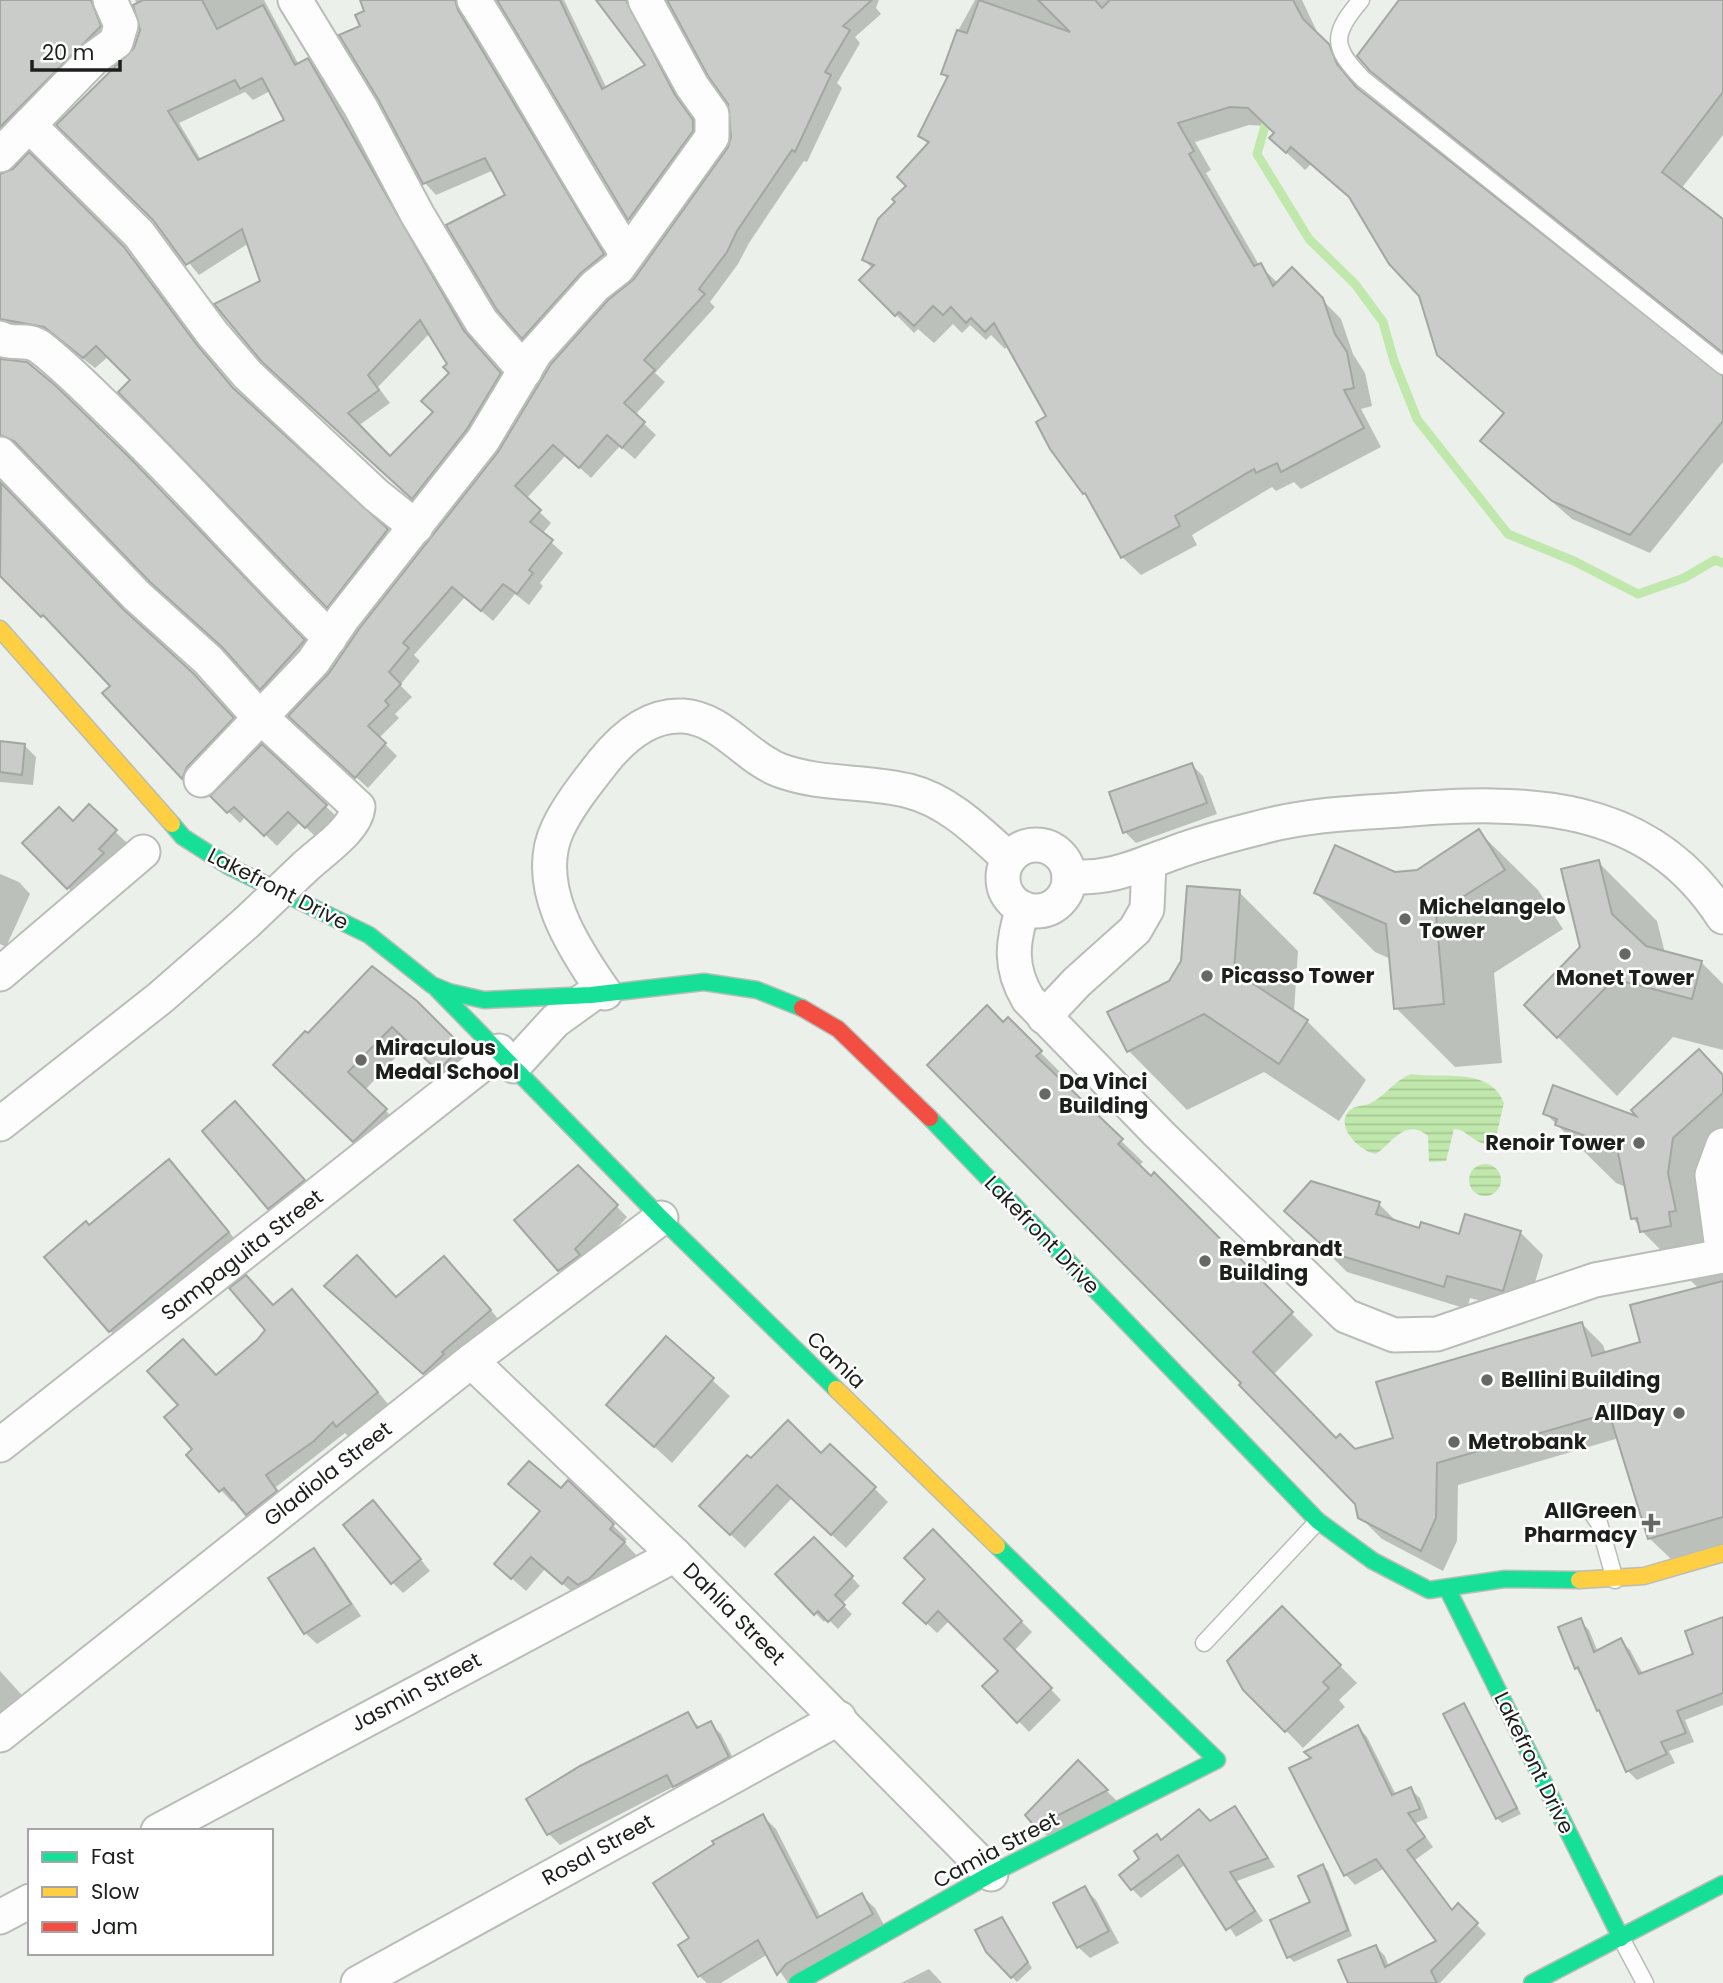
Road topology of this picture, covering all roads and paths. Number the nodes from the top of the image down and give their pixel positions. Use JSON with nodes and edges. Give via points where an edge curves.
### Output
{"nodes":[{"id":1,"x":110,"y":0,"type":"edge"},
{"id":2,"x":295,"y":0,"type":"edge"},
{"id":3,"x":474,"y":0,"type":"edge"},
{"id":4,"x":645,"y":0,"type":"edge"},
{"id":5,"x":1361,"y":0,"type":"edge"},
{"id":6,"x":29,"y":125,"type":"junction"},
{"id":7,"x":0,"y":155,"type":"edge"},
{"id":8,"x":626,"y":254,"type":"junction"},
{"id":9,"x":0,"y":338,"type":"edge"},
{"id":10,"x":1723,"y":366,"type":"edge"},
{"id":11,"x":524,"y":371,"type":"junction"},
{"id":12,"x":0,"y":454,"type":"edge"},
{"id":13,"x":416,"y":527,"type":"junction"},
{"id":14,"x":0,"y":629,"type":"edge"},
{"id":15,"x":330,"y":638,"type":"junction"},
{"id":16,"x":262,"y":717,"type":"junction"},
{"id":17,"x":201,"y":780,"type":"dead end"},
{"id":18,"x":143,"y":852,"type":"dead end"},
{"id":19,"x":1009,"y":859,"type":"junction"},
{"id":20,"x":1149,"y":862,"type":"junction"},
{"id":21,"x":1069,"y":876,"type":"junction"},
{"id":22,"x":1023,"y":908,"type":"junction"},
{"id":23,"x":1723,"y":917,"type":"edge"},
{"id":24,"x":0,"y":974,"type":"edge"},
{"id":25,"x":432,"y":985,"type":"junction"},
{"id":26,"x":598,"y":994,"type":"junction"},
{"id":27,"x":1044,"y":1017,"type":"junction"},
{"id":28,"x":499,"y":1061,"type":"junction"},
{"id":29,"x":0,"y":1124,"type":"edge"},
{"id":30,"x":1723,"y":1145,"type":"edge"},
{"id":31,"x":661,"y":1218,"type":"junction"},
{"id":32,"x":1723,"y":1256,"type":"edge"},
{"id":33,"x":471,"y":1361,"type":"junction"},
{"id":34,"x":0,"y":1445,"type":"edge"},
{"id":35,"x":1592,"y":1513,"type":"dead end"},
{"id":36,"x":1318,"y":1521,"type":"junction"},
{"id":37,"x":1723,"y":1553,"type":"edge"},
{"id":38,"x":675,"y":1555,"type":"junction"},
{"id":39,"x":1615,"y":1580,"type":"junction"},
{"id":40,"x":1447,"y":1588,"type":"junction"},
{"id":41,"x":1203,"y":1643,"type":"dead end"},
{"id":42,"x":839,"y":1718,"type":"junction"},
{"id":43,"x":0,"y":1734,"type":"edge"},
{"id":44,"x":1217,"y":1760,"type":"joint"},
{"id":45,"x":162,"y":1829,"type":"edge"},
{"id":46,"x":991,"y":1874,"type":"junction"},
{"id":47,"x":1723,"y":1884,"type":"edge"},
{"id":48,"x":28,"y":1902,"type":"edge"},
{"id":49,"x":0,"y":1917,"type":"edge"},
{"id":50,"x":1621,"y":1938,"type":"junction"},
{"id":51,"x":358,"y":1983,"type":"edge"},
{"id":52,"x":797,"y":1983,"type":"edge"},
{"id":53,"x":1532,"y":1983,"type":"edge"},
{"id":54,"x":1644,"y":1983,"type":"edge"}],
"edges":[{"from":1,"to":6,"type":"street","via":[[121,25],[116,43],[94,58]]},
{"from":2,"to":11,"type":"street","via":[[481,321]]},
{"from":3,"to":8,"type":"street"},
{"from":4,"to":8,"type":"street","via":[[712,114],[712,137]]},
{"from":5,"to":10,"type":"lane","via":[[1340,30],[1337,45],[1363,79]]},
{"from":6,"to":7,"type":"street"},
{"from":6,"to":13,"type":"street","via":[[139,234],[248,374]]},
{"from":8,"to":11,"type":"street"},
{"from":9,"to":15,"type":"street","via":[[38,346],[88,391],[183,481],[270,580]]},
{"from":11,"to":13,"type":"street","via":[[483,440]]},
{"from":12,"to":16,"type":"street"},
{"from":13,"to":15,"type":"street"},
{"from":14,"to":25,"type":"street","name":"Lakefront Drive","via":[[183,837],[230,867],[369,935]]},
{"from":15,"to":16,"type":"street"},
{"from":16,"to":17,"type":"street"},
{"from":16,"to":29,"type":"street","bridge":true,"via":[[358,807],[358,814],[246,923],[160,998]]},
{"from":18,"to":24,"type":"street"},
{"from":19,"to":21,"type":"street","via":[[1025,847],[1045,846],[1062,857]]},
{"from":19,"to":22,"type":"street","via":[[1004,870],[1007,892]]},
{"from":19,"to":26,"type":"street","via":[[930,798],[891,787],[792,775],[765,763],[701,720],[682,716],[655,722],[632,732],[615,747],[574,800],[557,830],[550,855],[561,919]]},
{"from":20,"to":21,"type":"street","via":[[1108,876]]},
{"from":20,"to":23,"type":"street","via":[[1209,841],[1312,816],[1480,805],[1545,807],[1606,822],[1662,851],[1711,898]]},
{"from":20,"to":27,"type":"street","via":[[1147,909],[1135,930]]},
{"from":21,"to":22,"type":"street","via":[[1067,889],[1049,908]]},
{"from":22,"to":27,"type":"street","via":[[1013,964],[1018,982]]},
{"from":25,"to":26,"type":"street","name":"Lakefront Drive","via":[[484,1000]]},
{"from":25,"to":28,"type":"street","name":"Camia"},
{"from":26,"to":28,"type":"street","name":"Lakefront Drive"},
{"from":26,"to":36,"type":"street","name":"Lakefront Drive","via":[[704,982],[757,990],[838,1029],[884,1071]]},
{"from":27,"to":32,"type":"street","via":[[1346,1316],[1394,1335],[1437,1334],[1595,1280]]},
{"from":28,"to":31,"type":"street","name":"Camia"},
{"from":28,"to":34,"type":"street","name":"Sampaguita Street"},
{"from":30,"to":32,"type":"street","via":[[1712,1175]]},
{"from":31,"to":33,"type":"street","name":"Gladiola Street"},
{"from":31,"to":44,"type":"street","name":"Camia"},
{"from":33,"to":38,"type":"street","name":"Dahlia Street"},
{"from":33,"to":43,"type":"street","name":"Gladiola Street"},
{"from":35,"to":39,"type":"lane"},
{"from":36,"to":40,"type":"street","name":"Lakefront Drive","via":[[1390,1571],[1429,1590]]},
{"from":36,"to":41,"type":"lane"},
{"from":37,"to":39,"type":"street","name":"Lakefront Drive"},
{"from":38,"to":42,"type":"street","name":"Dahlia Street"},
{"from":38,"to":45,"type":"street","name":"Jasmin Street"},
{"from":39,"to":40,"type":"street","name":"Lakefront Drive","via":[[1526,1578]]},
{"from":40,"to":50,"type":"street","name":"Lakefront Drive"},
{"from":42,"to":46,"type":"street","name":"Dahlia Street"},
{"from":42,"to":51,"type":"street","name":"Rosal Street"},
{"from":44,"to":46,"type":"street","name":"Camia Street"},
{"from":46,"to":52,"type":"street","name":"Camia Street"},
{"from":47,"to":50,"type":"street"},
{"from":48,"to":49,"type":"street"},
{"from":50,"to":53,"type":"street"},
{"from":50,"to":54,"type":"lane"}]}
